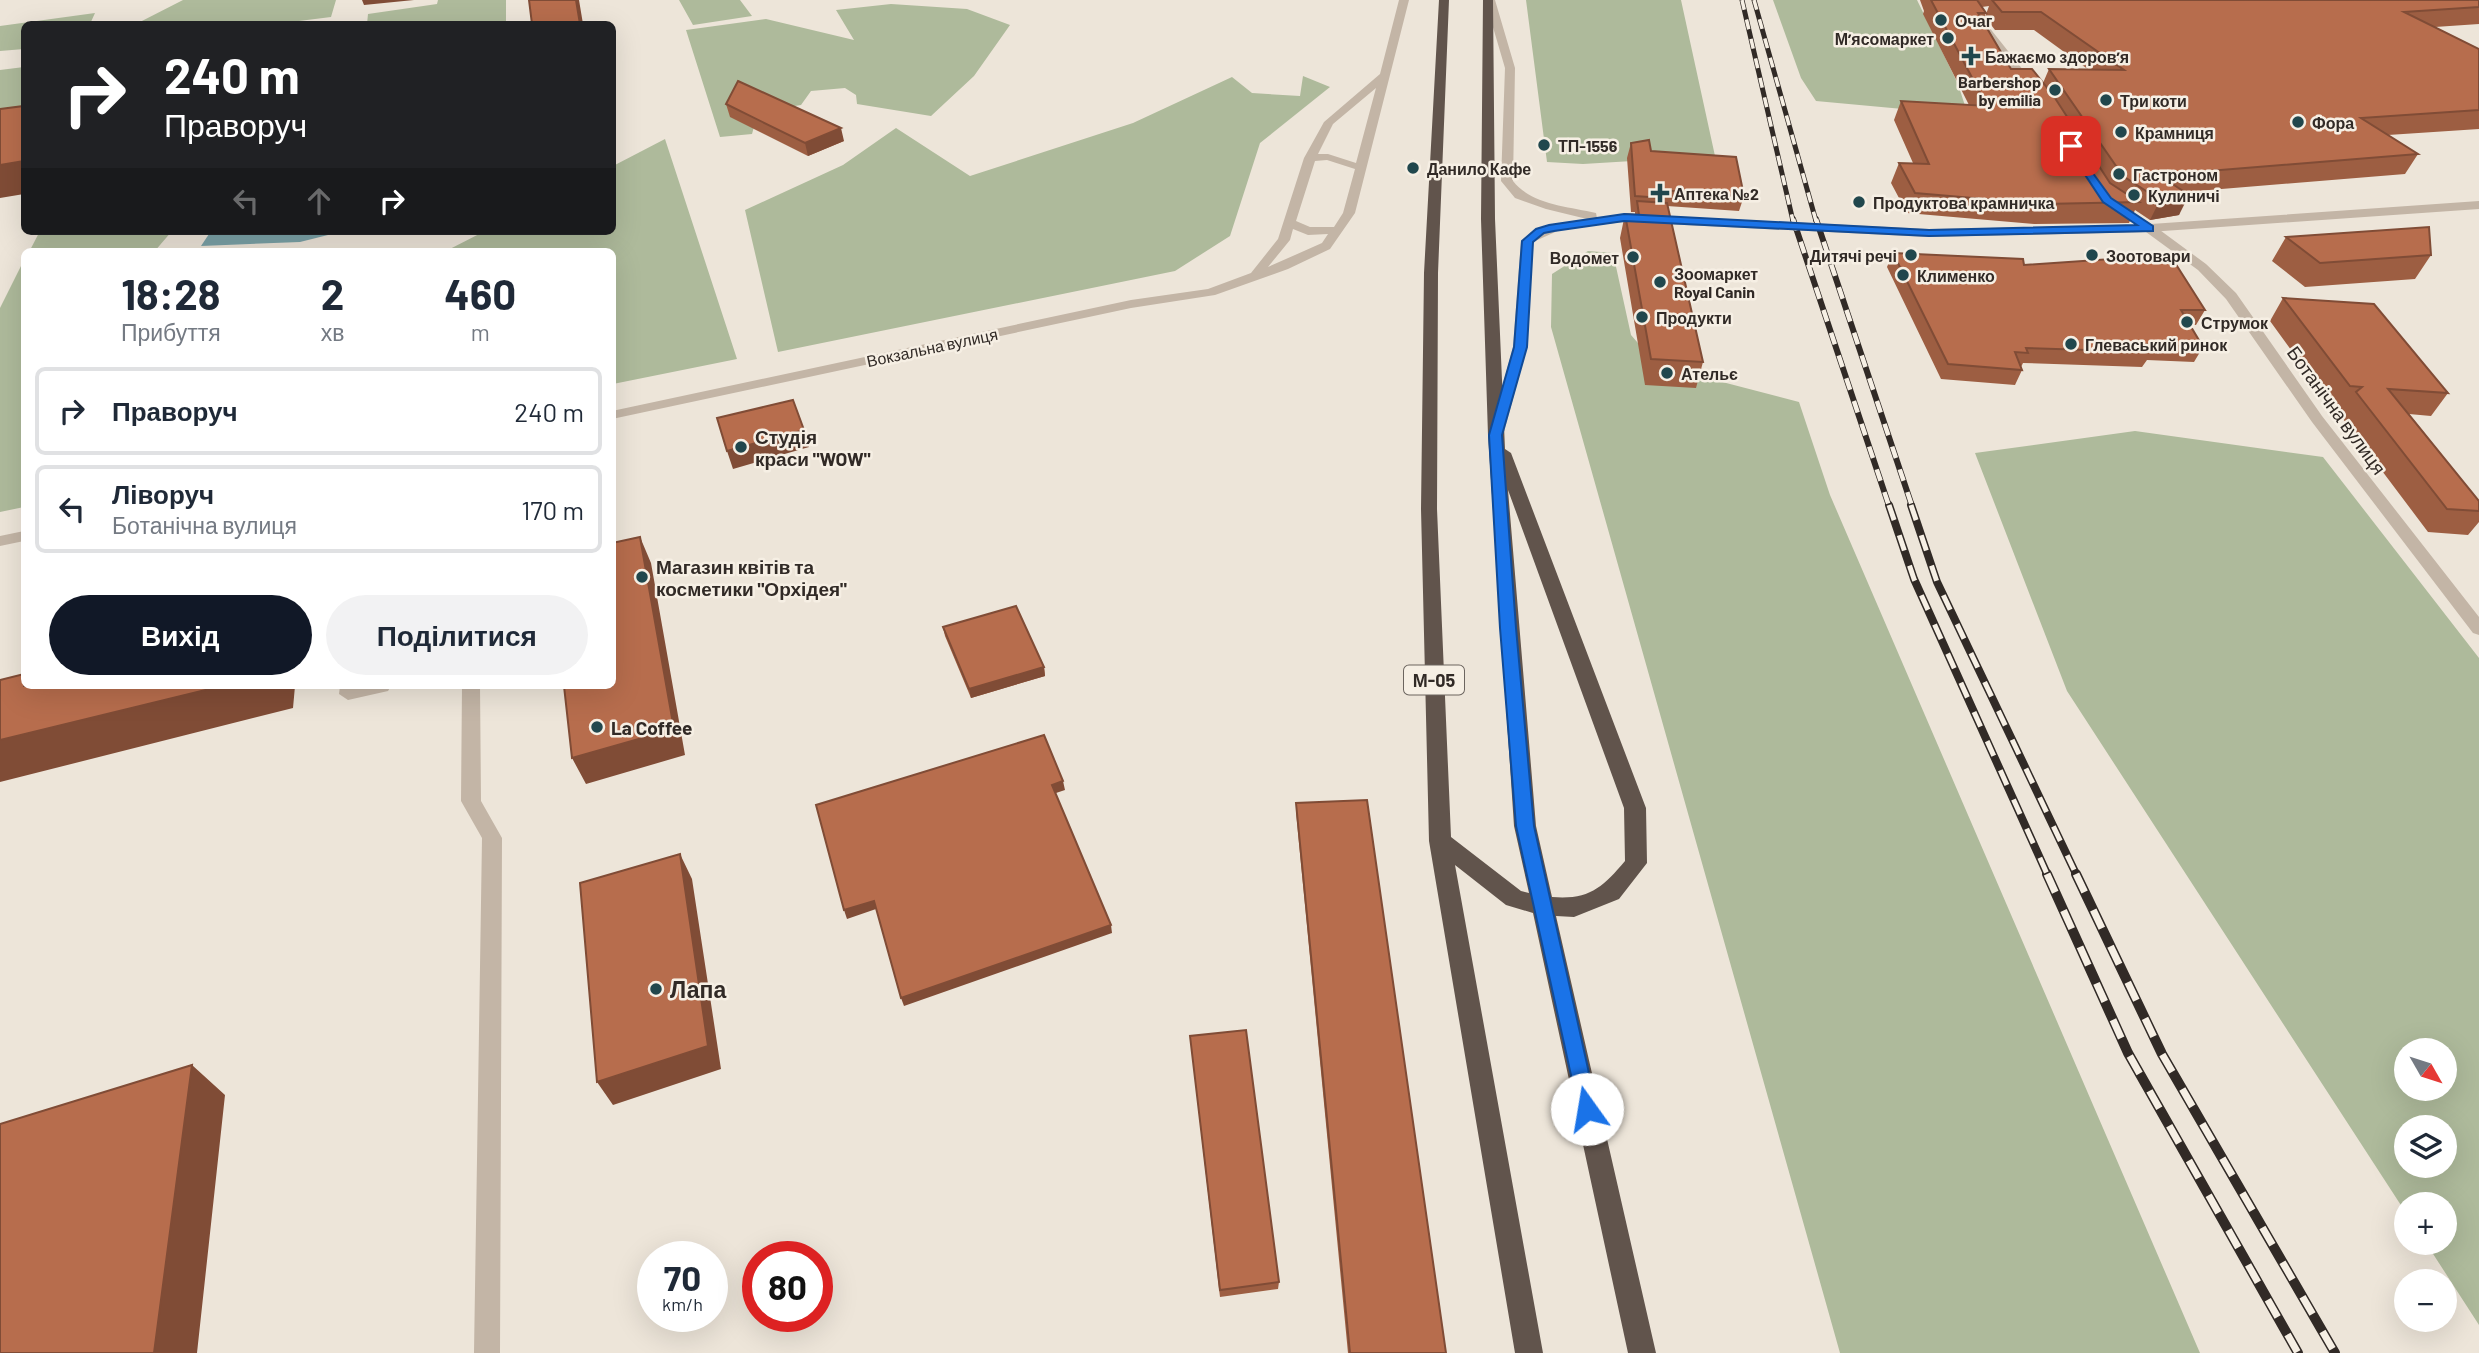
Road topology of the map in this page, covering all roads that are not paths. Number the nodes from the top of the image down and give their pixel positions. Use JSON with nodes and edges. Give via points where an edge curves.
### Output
{"nodes":[{"id":1,"x":1404,"y":0,"type":"edge"},
{"id":2,"x":1444,"y":0,"type":"edge"},
{"id":3,"x":1489,"y":0,"type":"edge"},
{"id":4,"x":1967,"y":0,"type":"edge"},
{"id":5,"x":1986,"y":12,"type":"edge"},
{"id":6,"x":1973,"y":13,"type":"junction"},
{"id":7,"x":1384,"y":76,"type":"junction"},
{"id":8,"x":2043,"y":102,"type":"edge"},
{"id":9,"x":1310,"y":158,"type":"junction"},
{"id":10,"x":1359,"y":167,"type":"junction"},
{"id":11,"x":2107,"y":200,"type":"edge"},
{"id":12,"x":2479,"y":205,"type":"edge"},
{"id":13,"x":1616,"y":219,"type":"junction"},
{"id":14,"x":1290,"y":223,"type":"junction"},
{"id":15,"x":2149,"y":228,"type":"junction"},
{"id":16,"x":1338,"y":230,"type":"junction"},
{"id":17,"x":1251,"y":279,"type":"junction"},
{"id":18,"x":616,"y":414,"type":"edge"},
{"id":19,"x":1496,"y":435,"type":"junction"},
{"id":20,"x":21,"y":537,"type":"edge"},
{"id":21,"x":0,"y":541,"type":"edge"},
{"id":22,"x":2479,"y":629,"type":"edge"},
{"id":23,"x":348,"y":689,"type":"edge"},
{"id":24,"x":369,"y":689,"type":"edge"},
{"id":25,"x":471,"y":689,"type":"edge"},
{"id":26,"x":1440,"y":841,"type":"junction"},
{"id":27,"x":1541,"y":906,"type":"junction"},
{"id":28,"x":487,"y":1353,"type":"edge"},
{"id":29,"x":1529,"y":1353,"type":"edge"},
{"id":30,"x":1642,"y":1353,"type":"edge"}],
"edges":[{"from":1,"to":7,"type":"street"},
{"from":2,"to":26,"type":"highway","number":"М-05","via":[[1431,273],[1429,509]]},
{"from":3,"to":13,"type":"street","via":[[1510,68],[1507,181],[1519,196],[1540,204]]},
{"from":3,"to":19,"type":"highway","via":[[1488,219]]},
{"from":4,"to":6,"type":"street"},
{"from":5,"to":6,"type":"street"},
{"from":6,"to":8,"type":"street"},
{"from":7,"to":9,"type":"street","via":[[1329,122]]},
{"from":7,"to":10,"type":"street"},
{"from":9,"to":10,"type":"street","via":[[1328,157]]},
{"from":9,"to":14,"type":"street"},
{"from":10,"to":16,"type":"street","via":[[1349,213]]},
{"from":11,"to":15,"type":"street","name":"Ботанічна вулиця"},
{"from":12,"to":15,"type":"street"},
{"from":13,"to":15,"type":"street","via":[[1929,233]]},
{"from":13,"to":19,"type":"street","via":[[1553,227],[1527,241],[1521,347]]},
{"from":14,"to":16,"type":"street","via":[[1308,232]]},
{"from":14,"to":17,"type":"street","via":[[1284,240]]},
{"from":15,"to":22,"type":"street","name":"Ботанічна вулиця","via":[[2191,258],[2231,296],[2318,419]]},
{"from":16,"to":17,"type":"street","name":"Вокзальна вулиця","via":[[1326,246]]},
{"from":17,"to":18,"type":"street","name":"Вокзальна вулиця","via":[[1210,292],[1131,304]]},
{"from":19,"to":27,"type":"highway","via":[[1525,826]]},
{"from":19,"to":27,"type":"highway","via":[[1635,808],[1636,863],[1612,893],[1574,908]]},
{"from":20,"to":21,"type":"street"},
{"from":23,"to":24,"type":"street","via":[[348,694]]},
{"from":25,"to":28,"type":"street","via":[[471,801],[492,838]]},
{"from":26,"to":27,"type":"highway","via":[[1514,898]]},
{"from":26,"to":29,"type":"highway","number":"М-05"},
{"from":27,"to":30,"type":"highway"}]}
